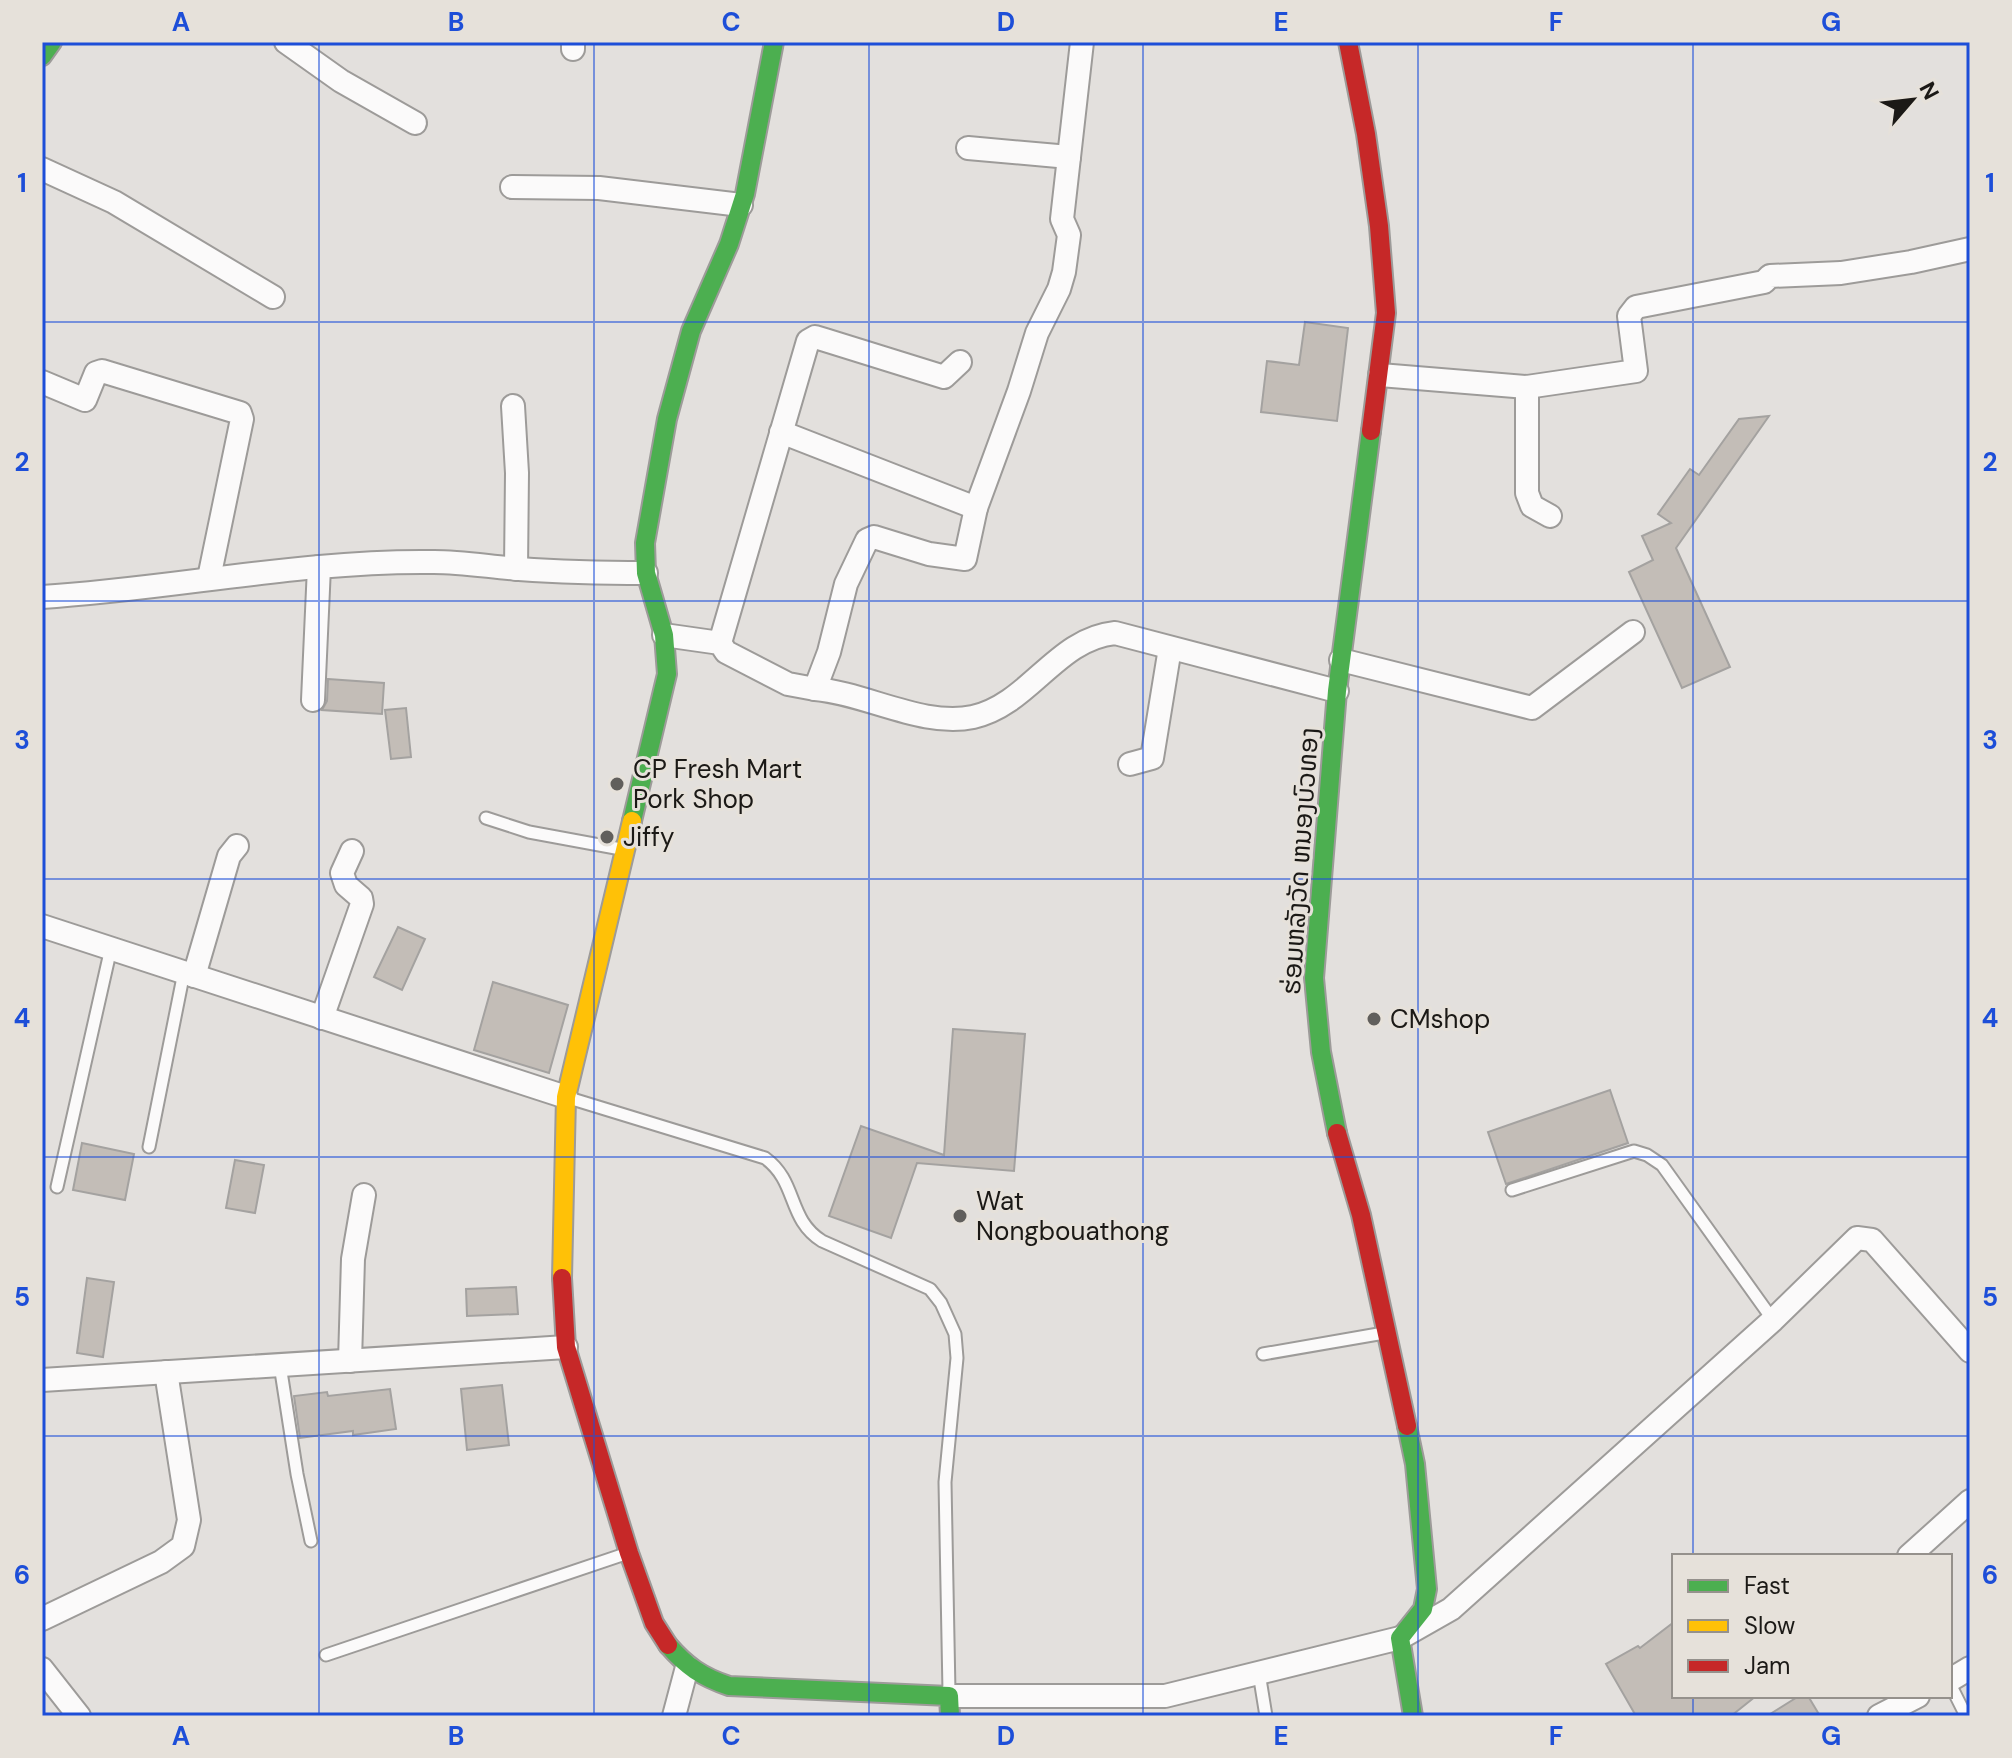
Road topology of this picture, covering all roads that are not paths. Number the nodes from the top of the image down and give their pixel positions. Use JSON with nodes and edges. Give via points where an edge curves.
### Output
{"nodes":[{"id":1,"x":52,"y":42,"type":"edge"},
{"id":2,"x":286,"y":42,"type":"edge"},
{"id":3,"x":774,"y":42,"type":"edge"},
{"id":4,"x":1082,"y":42,"type":"edge"},
{"id":5,"x":1348,"y":42,"type":"edge"},
{"id":6,"x":42,"y":56,"type":"edge"},
{"id":7,"x":415,"y":123,"type":"dead end"},
{"id":8,"x":968,"y":148,"type":"dead end"},
{"id":9,"x":1069,"y":157,"type":"junction"},
{"id":10,"x":42,"y":169,"type":"edge"},
{"id":11,"x":512,"y":187,"type":"dead end"},
{"id":12,"x":741,"y":205,"type":"junction"},
{"id":13,"x":1970,"y":249,"type":"edge"},
{"id":14,"x":273,"y":297,"type":"dead end"},
{"id":15,"x":960,"y":362,"type":"dead end"},
{"id":16,"x":1380,"y":375,"type":"junction"},
{"id":17,"x":42,"y":382,"type":"edge"},
{"id":18,"x":1527,"y":387,"type":"junction"},
{"id":19,"x":513,"y":406,"type":"dead end"},
{"id":20,"x":781,"y":432,"type":"junction"},
{"id":21,"x":976,"y":508,"type":"junction"},
{"id":22,"x":1550,"y":516,"type":"dead end"},
{"id":23,"x":319,"y":567,"type":"junction"},
{"id":24,"x":516,"y":569,"type":"junction"},
{"id":25,"x":646,"y":573,"type":"junction"},
{"id":26,"x":209,"y":578,"type":"junction"},
{"id":27,"x":42,"y":597,"type":"edge"},
{"id":28,"x":1633,"y":632,"type":"dead end"},
{"id":29,"x":664,"y":635,"type":"junction"},
{"id":30,"x":720,"y":643,"type":"junction"},
{"id":31,"x":1170,"y":648,"type":"junction"},
{"id":32,"x":1341,"y":660,"type":"junction"},
{"id":33,"x":815,"y":689,"type":"junction"},
{"id":34,"x":1337,"y":691,"type":"junction"},
{"id":35,"x":313,"y":700,"type":"dead end"},
{"id":36,"x":1130,"y":764,"type":"dead end"},
{"id":37,"x":486,"y":818,"type":"dead end"},
{"id":38,"x":237,"y":846,"type":"dead end"},
{"id":39,"x":625,"y":850,"type":"junction"},
{"id":40,"x":352,"y":851,"type":"dead end"},
{"id":41,"x":42,"y":926,"type":"edge"},
{"id":42,"x":111,"y":948,"type":"junction"},
{"id":43,"x":189,"y":974,"type":"junction"},
{"id":44,"x":322,"y":1018,"type":"junction"},
{"id":45,"x":566,"y":1097,"type":"junction"},
{"id":46,"x":149,"y":1147,"type":"dead end"},
{"id":47,"x":57,"y":1187,"type":"dead end"},
{"id":48,"x":1512,"y":1190,"type":"dead end"},
{"id":49,"x":364,"y":1195,"type":"dead end"},
{"id":50,"x":1773,"y":1320,"type":"junction"},
{"id":51,"x":1387,"y":1332,"type":"junction"},
{"id":52,"x":566,"y":1347,"type":"junction"},
{"id":53,"x":1970,"y":1351,"type":"edge"},
{"id":54,"x":1263,"y":1354,"type":"dead end"},
{"id":55,"x":350,"y":1361,"type":"junction"},
{"id":56,"x":280,"y":1365,"type":"junction"},
{"id":57,"x":166,"y":1372,"type":"junction"},
{"id":58,"x":42,"y":1380,"type":"edge"},
{"id":59,"x":1970,"y":1501,"type":"edge"},
{"id":60,"x":311,"y":1541,"type":"dead end"},
{"id":61,"x":629,"y":1553,"type":"junction"},
{"id":62,"x":1911,"y":1554,"type":"edge"},
{"id":63,"x":42,"y":1619,"type":"edge"},
{"id":64,"x":1400,"y":1638,"type":"junction"},
{"id":65,"x":326,"y":1655,"type":"dead end"},
{"id":66,"x":687,"y":1667,"type":"junction"},
{"id":67,"x":1970,"y":1668,"type":"edge"},
{"id":68,"x":42,"y":1669,"type":"edge"},
{"id":69,"x":1259,"y":1673,"type":"junction"},
{"id":70,"x":1952,"y":1681,"type":"edge"},
{"id":71,"x":1952,"y":1686,"type":"edge"},
{"id":72,"x":1905,"y":1699,"type":"edge"},
{"id":73,"x":950,"y":1706,"type":"edge"},
{"id":74,"x":79,"y":1716,"type":"edge"},
{"id":75,"x":674,"y":1716,"type":"edge"},
{"id":76,"x":1266,"y":1716,"type":"edge"},
{"id":77,"x":1413,"y":1716,"type":"edge"},
{"id":78,"x":1879,"y":1716,"type":"edge"},
{"id":79,"x":1966,"y":1716,"type":"edge"}],
"edges":[{"from":1,"to":6,"type":"street"},
{"from":2,"to":7,"type":"street"},
{"from":3,"to":12,"type":"street"},
{"from":4,"to":9,"type":"street"},
{"from":5,"to":16,"type":"street","name":"ຮ່ອມຫລັງວັດ ຫນອງບົວທອງ","via":[[1379,226],[1386,313]]},
{"from":8,"to":9,"type":"street"},
{"from":9,"to":21,"type":"street","via":[[1062,219],[1069,235],[1064,272]]},
{"from":10,"to":14,"type":"street","via":[[114,202]]},
{"from":11,"to":12,"type":"street","via":[[599,188]]},
{"from":12,"to":25,"type":"street","via":[[691,331],[667,419],[645,543]]},
{"from":13,"to":18,"type":"street","via":[[1841,273],[1770,276],[1764,282],[1636,307],[1629,316],[1636,371]]},
{"from":15,"to":20,"type":"street","via":[[944,377],[815,337],[808,341]]},
{"from":16,"to":18,"type":"street"},
{"from":16,"to":32,"type":"street","name":"ຮ່ອມຫລັງວັດ ຫນອງບົວທອງ"},
{"from":17,"to":26,"type":"street","via":[[85,400],[96,373],[102,371],[240,413]]},
{"from":18,"to":22,"type":"street","via":[[1527,493],[1532,506]]},
{"from":19,"to":24,"type":"street"},
{"from":20,"to":21,"type":"street"},
{"from":20,"to":30,"type":"street"},
{"from":21,"to":33,"type":"street","via":[[965,559],[874,537],[867,540],[846,584]]},
{"from":23,"to":24,"type":"street","via":[[437,561]]},
{"from":23,"to":26,"type":"street"},
{"from":23,"to":35,"type":"street"},
{"from":24,"to":25,"type":"street"},
{"from":25,"to":29,"type":"street"},
{"from":26,"to":27,"type":"street"},
{"from":28,"to":32,"type":"street","via":[[1532,708]]},
{"from":29,"to":30,"type":"street"},
{"from":29,"to":39,"type":"street","via":[[667,674]]},
{"from":30,"to":33,"type":"street","via":[[726,652],[788,684]]},
{"from":31,"to":33,"type":"street","via":[[1115,633],[1098,636],[1072,649],[1011,701],[964,718],[935,718]]},
{"from":31,"to":34,"type":"street"},
{"from":31,"to":36,"type":"street","via":[[1152,758]]},
{"from":32,"to":34,"type":"street","name":"ຮ່ອມຫລັງວັດ ຫນອງບົວທອງ"},
{"from":34,"to":51,"type":"street","name":"ຮ່ອມຫລັງວັດ ຫນອງບົວທອງ","via":[[1314,978],[1337,1133]]},
{"from":37,"to":39,"type":"lane","via":[[553,838]]},
{"from":38,"to":43,"type":"street"},
{"from":39,"to":45,"type":"street"},
{"from":40,"to":44,"type":"street","via":[[342,873],[362,904]]},
{"from":41,"to":42,"type":"street"},
{"from":42,"to":43,"type":"street"},
{"from":42,"to":47,"type":"lane"},
{"from":43,"to":44,"type":"street"},
{"from":43,"to":46,"type":"lane"},
{"from":44,"to":45,"type":"street"},
{"from":45,"to":52,"type":"street"},
{"from":45,"to":73,"type":"lane","via":[[765,1158],[786,1179],[809,1233],[914,1280],[941,1303],[955,1334],[957,1358],[945,1482]]},
{"from":48,"to":50,"type":"lane","via":[[1634,1151],[1647,1155],[1662,1165]]},
{"from":49,"to":55,"type":"street","via":[[353,1259]]},
{"from":50,"to":53,"type":"street","via":[[1857,1238],[1865,1237]]},
{"from":50,"to":64,"type":"street","via":[[1451,1609]]},
{"from":51,"to":54,"type":"lane"},
{"from":51,"to":64,"type":"street","name":"ຮ່ອມຫລັງວັດ ຫນອງບົວທອງ","via":[[1415,1464],[1427,1589],[1423,1609]]},
{"from":52,"to":55,"type":"street"},
{"from":52,"to":61,"type":"street"},
{"from":55,"to":56,"type":"street"},
{"from":56,"to":57,"type":"street"},
{"from":56,"to":60,"type":"lane"},
{"from":57,"to":58,"type":"street"},
{"from":57,"to":63,"type":"street","via":[[189,1520],[183,1546],[161,1562]]},
{"from":59,"to":62,"type":"street"},
{"from":61,"to":65,"type":"lane"},
{"from":61,"to":66,"type":"street","via":[[654,1623]]},
{"from":64,"to":69,"type":"street"},
{"from":64,"to":77,"type":"street"},
{"from":66,"to":73,"type":"street","via":[[729,1686]]},
{"from":66,"to":75,"type":"street"},
{"from":67,"to":70,"type":"street"},
{"from":68,"to":74,"type":"street"},
{"from":69,"to":73,"type":"street","via":[[1165,1696]]},
{"from":69,"to":76,"type":"lane"},
{"from":71,"to":79,"type":"lane"},
{"from":72,"to":78,"type":"street"}]}
